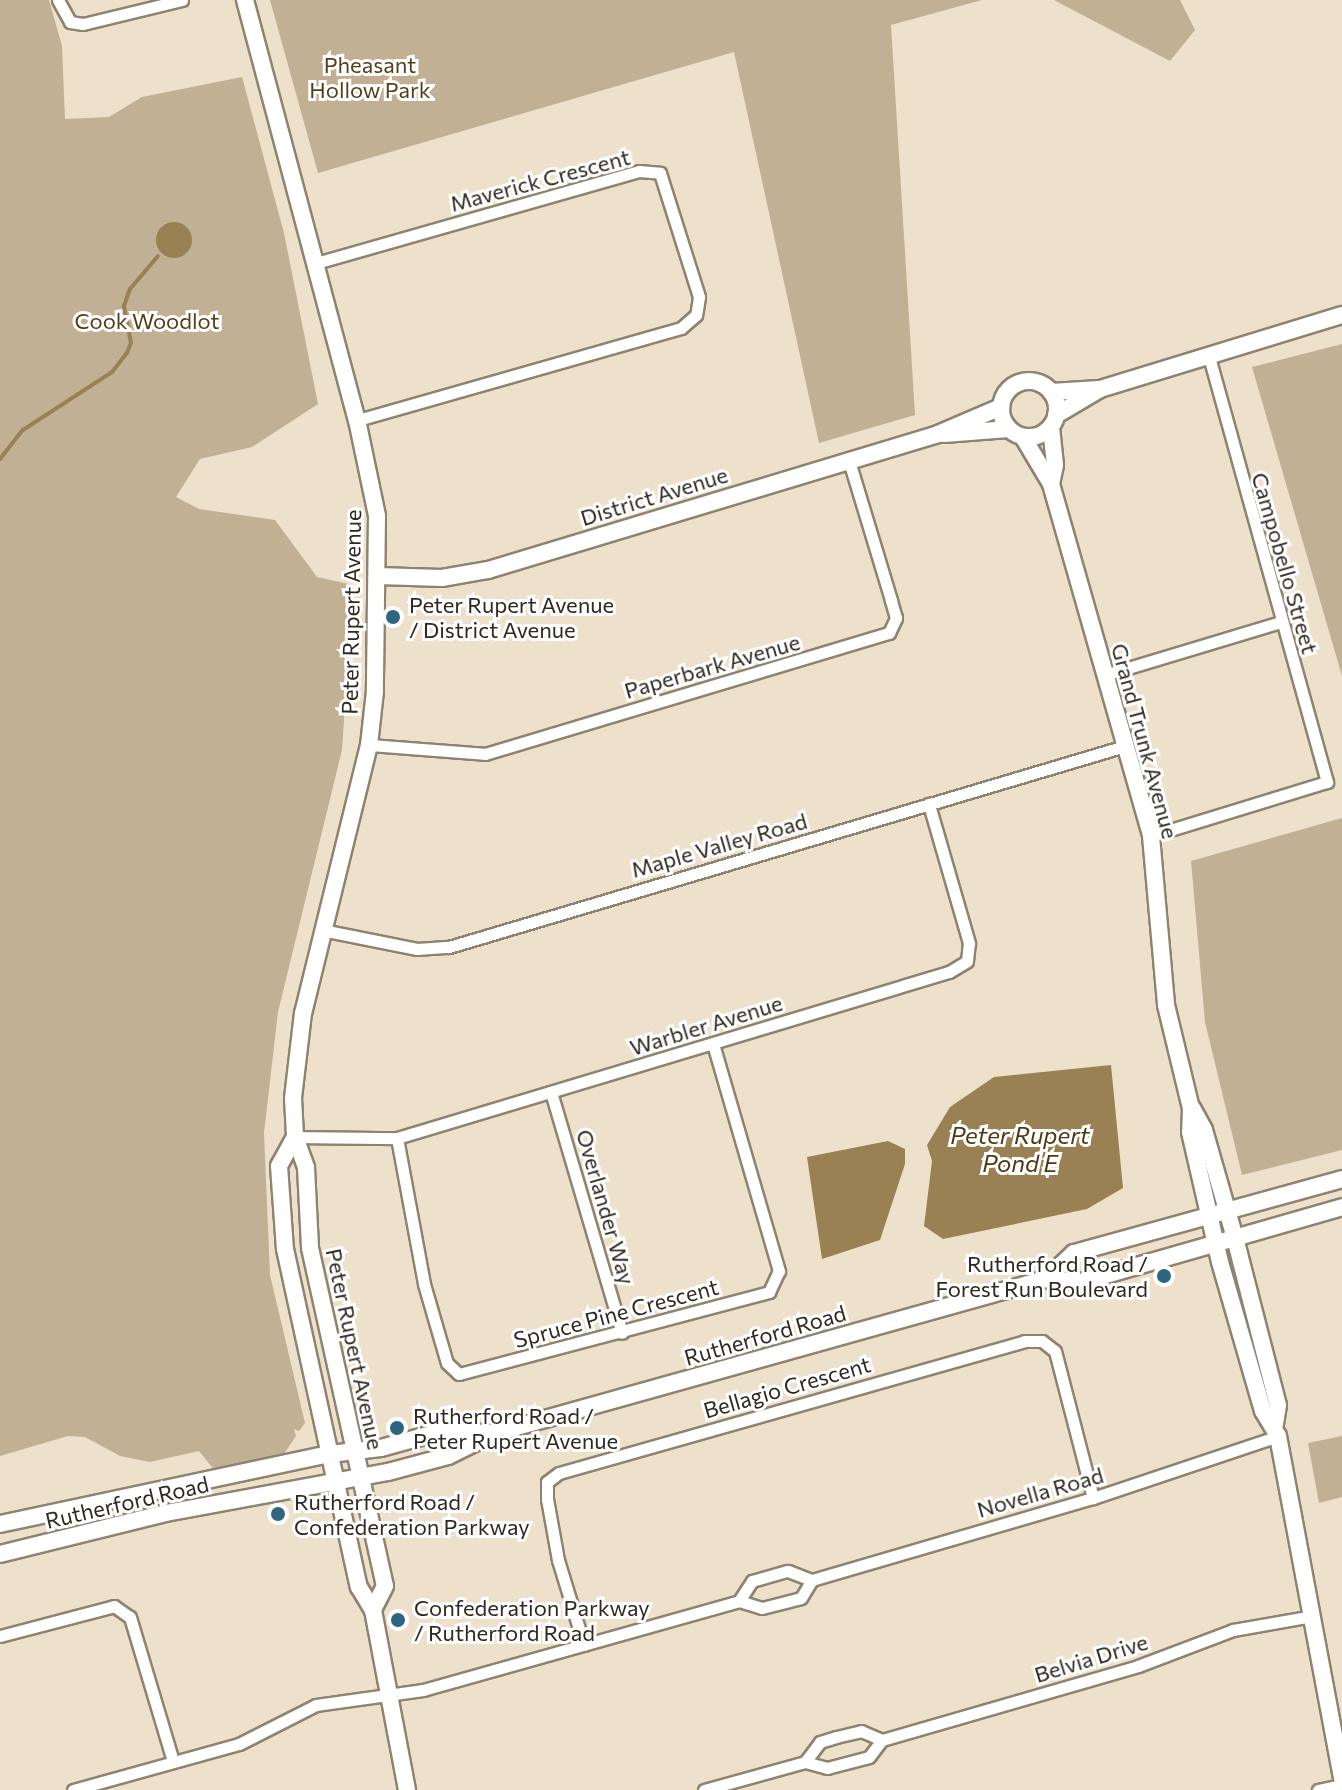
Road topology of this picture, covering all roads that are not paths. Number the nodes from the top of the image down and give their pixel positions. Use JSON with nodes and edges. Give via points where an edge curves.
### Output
{"nodes":[{"id":1,"x":58,"y":0,"type":"edge"},
{"id":2,"x":182,"y":0,"type":"edge"},
{"id":3,"x":245,"y":0,"type":"edge"},
{"id":4,"x":316,"y":263,"type":"junction"},
{"id":5,"x":1342,"y":315,"type":"edge"},
{"id":6,"x":1208,"y":354,"type":"junction"},
{"id":7,"x":1100,"y":389,"type":"junction"},
{"id":8,"x":1051,"y":392,"type":"junction"},
{"id":9,"x":1001,"y":407,"type":"junction"},
{"id":10,"x":357,"y":420,"type":"junction"},
{"id":11,"x":1054,"y":421,"type":"junction"},
{"id":12,"x":1016,"y":433,"type":"junction"},
{"id":13,"x":938,"y":434,"type":"junction"},
{"id":14,"x":849,"y":461,"type":"junction"},
{"id":15,"x":1051,"y":484,"type":"junction"},
{"id":16,"x":378,"y":576,"type":"junction"},
{"id":17,"x":1281,"y":622,"type":"junction"},
{"id":18,"x":1105,"y":675,"type":"junction"},
{"id":19,"x":369,"y":745,"type":"junction"},
{"id":20,"x":1125,"y":746,"type":"junction"},
{"id":21,"x":929,"y":804,"type":"junction"},
{"id":22,"x":1151,"y":836,"type":"junction"},
{"id":23,"x":322,"y":930,"type":"junction"},
{"id":24,"x":713,"y":1044,"type":"junction"},
{"id":25,"x":551,"y":1092,"type":"junction"},
{"id":26,"x":1191,"y":1108,"type":"junction"},
{"id":27,"x":295,"y":1137,"type":"junction"},
{"id":28,"x":397,"y":1138,"type":"junction"},
{"id":29,"x":1342,"y":1179,"type":"edge"},
{"id":30,"x":1342,"y":1207,"type":"edge"},
{"id":31,"x":1228,"y":1211,"type":"junction"},
{"id":32,"x":1209,"y":1216,"type":"junction"},
{"id":33,"x":1235,"y":1238,"type":"junction"},
{"id":34,"x":1215,"y":1243,"type":"junction"},
{"id":35,"x":1046,"y":1279,"type":"junction"},
{"id":36,"x":622,"y":1333,"type":"junction"},
{"id":37,"x":1277,"y":1430,"type":"junction"},
{"id":38,"x":495,"y":1433,"type":"junction"},
{"id":39,"x":356,"y":1451,"type":"junction"},
{"id":40,"x":330,"y":1454,"type":"junction"},
{"id":41,"x":359,"y":1476,"type":"junction"},
{"id":42,"x":337,"y":1479,"type":"junction"},
{"id":43,"x":1093,"y":1498,"type":"junction"},
{"id":44,"x":0,"y":1524,"type":"edge"},
{"id":45,"x":0,"y":1554,"type":"edge"},
{"id":46,"x":812,"y":1580,"type":"junction"},
{"id":47,"x":739,"y":1601,"type":"junction"},
{"id":48,"x":373,"y":1610,"type":"junction"},
{"id":49,"x":1312,"y":1616,"type":"junction"},
{"id":50,"x":0,"y":1636,"type":"edge"},
{"id":51,"x":584,"y":1645,"type":"junction"},
{"id":52,"x":389,"y":1695,"type":"junction"},
{"id":53,"x":882,"y":1740,"type":"junction"},
{"id":54,"x":173,"y":1761,"type":"junction"},
{"id":55,"x":805,"y":1762,"type":"junction"},
{"id":56,"x":1342,"y":1782,"type":"edge"},
{"id":57,"x":73,"y":1790,"type":"edge"},
{"id":58,"x":407,"y":1790,"type":"edge"},
{"id":59,"x":704,"y":1790,"type":"edge"},
{"id":60,"x":1318,"y":1790,"type":"edge"}],
"edges":[{"from":1,"to":2,"type":"street","via":[[70,22],[83,24]]},
{"from":3,"to":4,"type":"street","name":"Peter Rupert Avenue"},
{"from":4,"to":10,"type":"street","name":"Peter Rupert Avenue"},
{"from":4,"to":10,"type":"street","name":"Maverick Crescent","via":[[649,172],[660,173],[669,191],[699,297],[696,315],[681,328]]},
{"from":5,"to":6,"type":"street"},
{"from":6,"to":7,"type":"street"},
{"from":6,"to":17,"type":"street","name":"Campobello Street"},
{"from":7,"to":8,"type":"street"},
{"from":7,"to":11,"type":"street"},
{"from":8,"to":9,"type":"street","via":[[1036,382],[1018,383],[1006,392]]},
{"from":8,"to":11,"type":"street"},
{"from":9,"to":12,"type":"street"},
{"from":9,"to":13,"type":"street","name":"District Avenue"},
{"from":10,"to":16,"type":"street","name":"Peter Rupert Avenue","via":[[377,516]]},
{"from":11,"to":12,"type":"street","via":[[1038,436]]},
{"from":11,"to":15,"type":"street","name":"Grand Trunk Avenue"},
{"from":12,"to":13,"type":"street","name":"District Avenue"},
{"from":12,"to":15,"type":"street","name":"Grand Trunk Avenue"},
{"from":13,"to":14,"type":"street","name":"District Avenue"},
{"from":14,"to":16,"type":"street","name":"District Avenue","via":[[488,570],[442,578]]},
{"from":14,"to":19,"type":"street","name":"Paperbark Avenue","via":[[896,618],[889,633],[485,754]]},
{"from":15,"to":18,"type":"street","name":"Grand Trunk Avenue"},
{"from":16,"to":19,"type":"street","name":"Peter Rupert Avenue"},
{"from":17,"to":18,"type":"street"},
{"from":17,"to":22,"type":"street","name":"Campobello Street","via":[[1327,782]]},
{"from":18,"to":20,"type":"street","name":"Grand Trunk Avenue"},
{"from":19,"to":23,"type":"street","name":"Peter Rupert Avenue"},
{"from":20,"to":21,"type":"street","name":"Maple Valley Road"},
{"from":20,"to":22,"type":"street","name":"Grand Trunk Avenue"},
{"from":21,"to":23,"type":"street","name":"Maple Valley Road","via":[[449,947],[417,949]]},
{"from":21,"to":24,"type":"street","name":"Warbler Avenue","via":[[969,943],[967,961],[949,972]]},
{"from":22,"to":26,"type":"street","name":"Grand Trunk Avenue","via":[[1166,1005]]},
{"from":23,"to":27,"type":"street","name":"Peter Rupert Avenue","via":[[303,1013],[293,1098]]},
{"from":24,"to":25,"type":"street","name":"Warbler Avenue"},
{"from":24,"to":36,"type":"street","name":"Spruce Pine Crescent","via":[[779,1271],[777,1283],[769,1292]]},
{"from":25,"to":28,"type":"street","name":"Warbler Avenue"},
{"from":25,"to":36,"type":"street","name":"Overlander Way"},
{"from":26,"to":31,"type":"street","name":"Grand Trunk Avenue","via":[[1204,1130]]},
{"from":26,"to":32,"type":"street","name":"Grand Trunk Avenue","via":[[1190,1132]]},
{"from":27,"to":28,"type":"street","name":"Warbler Avenue"},
{"from":27,"to":39,"type":"street","name":"Peter Rupert Avenue","via":[[306,1168],[310,1248]]},
{"from":27,"to":40,"type":"street","name":"Peter Rupert Avenue","via":[[279,1166],[285,1249]]},
{"from":28,"to":36,"type":"street","name":"Spruce Pine Crescent","via":[[424,1284],[452,1370],[476,1372]]},
{"from":29,"to":31,"type":"street","name":"Rutherford Road"},
{"from":30,"to":33,"type":"street","name":"Rutherford Road"},
{"from":31,"to":32,"type":"street","name":"Rutherford Road"},
{"from":31,"to":33,"type":"street","name":"Grand Trunk Avenue"},
{"from":32,"to":34,"type":"street","name":"Grand Trunk Avenue"},
{"from":32,"to":35,"type":"street","name":"Rutherford Road","via":[[1074,1253]]},
{"from":33,"to":34,"type":"street","name":"Rutherford Road"},
{"from":33,"to":37,"type":"street","name":"Grand Trunk Avenue","via":[[1278,1405]]},
{"from":34,"to":35,"type":"street","name":"Rutherford Road","via":[[1081,1282]]},
{"from":34,"to":37,"type":"street","name":"Grand Trunk Avenue","via":[[1263,1411]]},
{"from":35,"to":38,"type":"street","name":"Rutherford Road"},
{"from":37,"to":43,"type":"street","name":"Novella Road"},
{"from":37,"to":49,"type":"street"},
{"from":38,"to":39,"type":"street","name":"Rutherford Road","via":[[439,1432]]},
{"from":38,"to":41,"type":"street","name":"Rutherford Road","via":[[448,1456]]},
{"from":39,"to":40,"type":"street","name":"Rutherford Road"},
{"from":39,"to":41,"type":"street","name":"Peter Rupert Avenue"},
{"from":40,"to":42,"type":"street","name":"Peter Rupert Avenue"},
{"from":40,"to":44,"type":"street","name":"Rutherford Road"},
{"from":41,"to":42,"type":"street","name":"Rutherford Road"},
{"from":41,"to":48,"type":"street","name":"Peter Rupert Avenue","via":[[385,1586]]},
{"from":42,"to":45,"type":"street","name":"Rutherford Road"},
{"from":42,"to":48,"type":"street","name":"Peter Rupert Avenue","via":[[359,1587]]},
{"from":43,"to":46,"type":"street","name":"Novella Road"},
{"from":43,"to":51,"type":"street","name":"Bellagio Crescent","via":[[1055,1351],[1042,1341],[1024,1341],[559,1473],[547,1482],[547,1499],[558,1560]]},
{"from":46,"to":47,"type":"street","name":"Novella Road","via":[[801,1598],[762,1608]]},
{"from":46,"to":47,"type":"street","name":"Novella Road","via":[[788,1571],[752,1581]]},
{"from":47,"to":51,"type":"street","name":"Novella Road"},
{"from":48,"to":52,"type":"street"},
{"from":49,"to":53,"type":"street","name":"Belvia Drive","via":[[1233,1630],[1138,1666]]},
{"from":49,"to":56,"type":"street"},
{"from":50,"to":54,"type":"street","via":[[114,1606],[130,1617]]},
{"from":51,"to":52,"type":"street","name":"Novella Road"},
{"from":52,"to":54,"type":"street","name":"Novella Road","via":[[316,1705],[239,1744]]},
{"from":52,"to":58,"type":"street"},
{"from":53,"to":55,"type":"street","name":"Belvia Drive","via":[[869,1757],[827,1768]]},
{"from":53,"to":55,"type":"street","name":"Belvia Drive","via":[[861,1731],[820,1742]]},
{"from":54,"to":57,"type":"street","name":"Novella Road"},
{"from":55,"to":59,"type":"street","name":"Belvia Drive"},
{"from":56,"to":60,"type":"street"}]}
